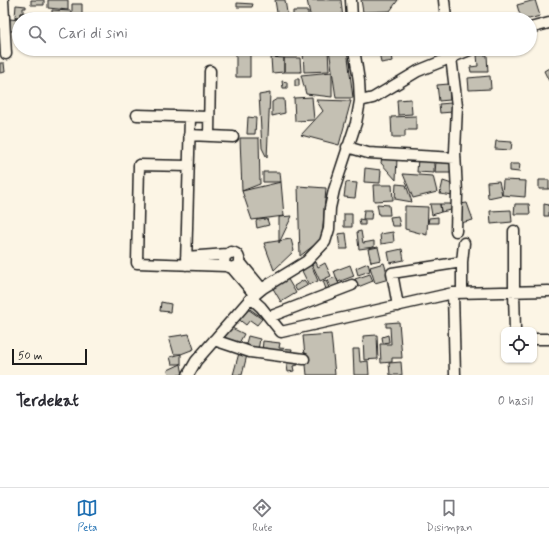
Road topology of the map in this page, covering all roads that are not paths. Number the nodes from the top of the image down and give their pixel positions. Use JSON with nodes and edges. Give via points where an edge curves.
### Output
{"nodes":[{"id":1,"x":3,"y":0,"type":"edge"},
{"id":2,"x":351,"y":0,"type":"edge"},
{"id":3,"x":444,"y":0,"type":"edge"},
{"id":4,"x":352,"y":12,"type":"edge"},
{"id":5,"x":445,"y":12,"type":"edge"},
{"id":6,"x":549,"y":23,"type":"edge"},
{"id":7,"x":537,"y":26,"type":"edge"},
{"id":8,"x":6,"y":54,"type":"dead end"},
{"id":9,"x":355,"y":56,"type":"edge"},
{"id":10,"x":446,"y":56,"type":"edge"},
{"id":11,"x":451,"y":56,"type":"edge"},
{"id":12,"x":210,"y":71,"type":"dead end"},
{"id":13,"x":360,"y":101,"type":"junction"},
{"id":14,"x":137,"y":115,"type":"dead end"},
{"id":15,"x":190,"y":117,"type":"junction"},
{"id":16,"x":209,"y":117,"type":"junction"},
{"id":17,"x":189,"y":135,"type":"junction"},
{"id":18,"x":208,"y":136,"type":"junction"},
{"id":19,"x":233,"y":137,"type":"dead end"},
{"id":20,"x":347,"y":146,"type":"junction"},
{"id":21,"x":455,"y":158,"type":"junction"},
{"id":22,"x":188,"y":166,"type":"junction"},
{"id":23,"x":456,"y":231,"type":"dead end"},
{"id":24,"x":514,"y":231,"type":"dead end"},
{"id":25,"x":464,"y":243,"type":"dead end"},
{"id":26,"x":227,"y":254,"type":"junction"},
{"id":27,"x":186,"y":261,"type":"junction"},
{"id":28,"x":462,"y":262,"type":"junction"},
{"id":29,"x":232,"y":265,"type":"junction"},
{"id":30,"x":352,"y":285,"type":"dead end"},
{"id":31,"x":549,"y":291,"type":"edge"},
{"id":32,"x":514,"y":292,"type":"junction"},
{"id":33,"x":457,"y":293,"type":"junction"},
{"id":34,"x":256,"y":294,"type":"junction"},
{"id":35,"x":398,"y":306,"type":"junction"},
{"id":36,"x":269,"y":318,"type":"junction"},
{"id":37,"x":515,"y":327,"type":"edge"},
{"id":38,"x":537,"y":339,"type":"edge"},
{"id":39,"x":549,"y":339,"type":"edge"},
{"id":40,"x":214,"y":340,"type":"junction"},
{"id":41,"x":304,"y":359,"type":"dead end"},
{"id":42,"x":188,"y":375,"type":"edge"},
{"id":43,"x":455,"y":375,"type":"edge"}],
"edges":[{"from":1,"to":8,"type":"street"},
{"from":2,"to":4,"type":"street"},
{"from":3,"to":5,"type":"street"},
{"from":6,"to":7,"type":"street"},
{"from":9,"to":13,"type":"street"},
{"from":10,"to":13,"type":"street","via":[[374,98]]},
{"from":11,"to":21,"type":"street","via":[[457,106]]},
{"from":12,"to":16,"type":"street"},
{"from":13,"to":20,"type":"street","via":[[356,123]]},
{"from":14,"to":15,"type":"street"},
{"from":15,"to":16,"type":"street"},
{"from":15,"to":17,"type":"street"},
{"from":16,"to":18,"type":"street"},
{"from":17,"to":18,"type":"street"},
{"from":17,"to":22,"type":"street"},
{"from":18,"to":19,"type":"street"},
{"from":20,"to":21,"type":"street","via":[[368,153]]},
{"from":20,"to":34,"type":"street","via":[[334,190],[325,242],[307,261]]},
{"from":21,"to":23,"type":"street"},
{"from":22,"to":27,"type":"street"},
{"from":22,"to":27,"type":"street","via":[[139,164],[137,263]]},
{"from":24,"to":32,"type":"street"},
{"from":25,"to":28,"type":"street"},
{"from":26,"to":27,"type":"street"},
{"from":26,"to":29,"type":"street","via":[[224,259]]},
{"from":26,"to":29,"type":"street","via":[[234,253],[239,258]]},
{"from":27,"to":29,"type":"street"},
{"from":28,"to":33,"type":"street"},
{"from":28,"to":35,"type":"street","via":[[392,273]]},
{"from":29,"to":34,"type":"street"},
{"from":30,"to":36,"type":"street"},
{"from":31,"to":32,"type":"street"},
{"from":32,"to":33,"type":"street"},
{"from":32,"to":37,"type":"street"},
{"from":33,"to":35,"type":"street"},
{"from":33,"to":43,"type":"street"},
{"from":34,"to":36,"type":"street"},
{"from":34,"to":40,"type":"street"},
{"from":35,"to":36,"type":"street","via":[[281,332]]},
{"from":38,"to":39,"type":"street"},
{"from":40,"to":41,"type":"street","via":[[250,352]]},
{"from":40,"to":42,"type":"street"}]}
